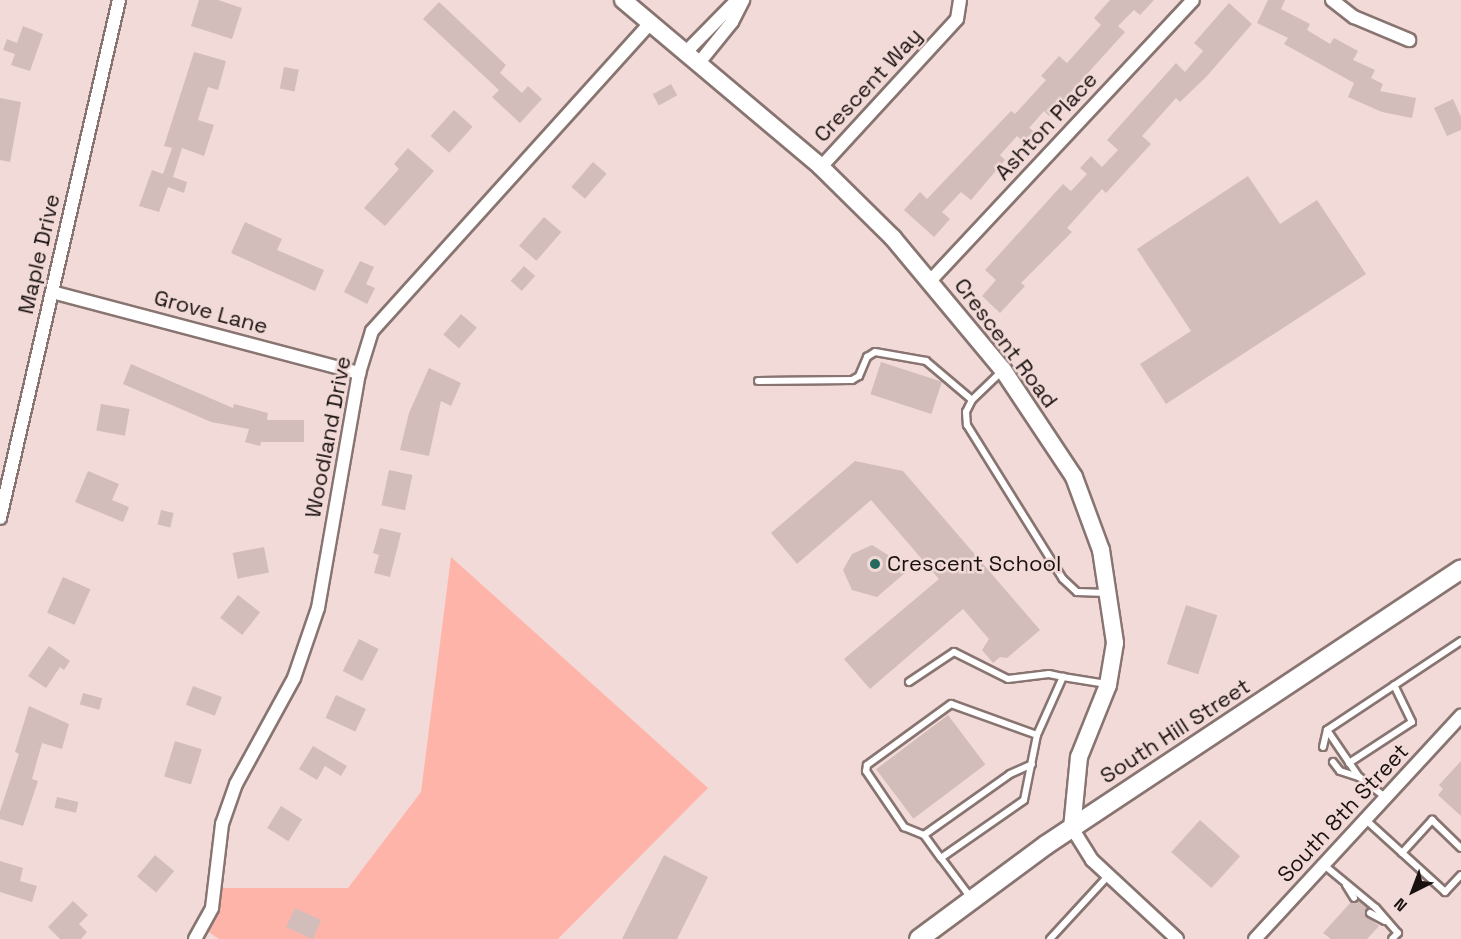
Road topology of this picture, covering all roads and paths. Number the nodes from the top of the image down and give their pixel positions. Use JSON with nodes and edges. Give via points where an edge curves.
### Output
{"nodes":[{"id":1,"x":118,"y":0,"type":"edge"},
{"id":2,"x":623,"y":0,"type":"edge"},
{"id":3,"x":737,"y":0,"type":"edge"},
{"id":4,"x":743,"y":0,"type":"edge"},
{"id":5,"x":960,"y":0,"type":"edge"},
{"id":6,"x":1193,"y":0,"type":"edge"},
{"id":7,"x":1332,"y":0,"type":"edge"},
{"id":8,"x":649,"y":24,"type":"junction"},
{"id":9,"x":1409,"y":40,"type":"dead end"},
{"id":10,"x":685,"y":53,"type":"junction"},
{"id":11,"x":698,"y":64,"type":"junction"},
{"id":12,"x":821,"y":167,"type":"junction"},
{"id":13,"x":931,"y":280,"type":"junction"},
{"id":14,"x":52,"y":292,"type":"junction"},
{"id":15,"x":1003,"y":370,"type":"junction"},
{"id":16,"x":359,"y":373,"type":"junction"},
{"id":17,"x":758,"y":381,"type":"dead end"},
{"id":18,"x":972,"y":400,"type":"junction"},
{"id":19,"x":0,"y":518,"type":"edge"},
{"id":20,"x":1461,"y":569,"type":"edge"},
{"id":21,"x":1110,"y":593,"type":"junction"},
{"id":22,"x":1461,"y":640,"type":"edge"},
{"id":23,"x":1063,"y":677,"type":"junction"},
{"id":24,"x":909,"y":682,"type":"dead end"},
{"id":25,"x":1108,"y":685,"type":"junction"},
{"id":26,"x":1394,"y":685,"type":"junction"},
{"id":27,"x":1461,"y":716,"type":"edge"},
{"id":28,"x":1327,"y":730,"type":"junction"},
{"id":29,"x":1037,"y":735,"type":"junction"},
{"id":30,"x":1323,"y":747,"type":"dead end"},
{"id":31,"x":1333,"y":762,"type":"dead end"},
{"id":32,"x":1349,"y":763,"type":"junction"},
{"id":33,"x":1032,"y":764,"type":"junction"},
{"id":34,"x":1359,"y":777,"type":"junction"},
{"id":35,"x":1386,"y":798,"type":"junction"},
{"id":36,"x":1365,"y":819,"type":"junction"},
{"id":37,"x":1072,"y":828,"type":"junction"},
{"id":38,"x":924,"y":835,"type":"junction"},
{"id":39,"x":1461,"y":848,"type":"edge"},
{"id":40,"x":1402,"y":853,"type":"junction"},
{"id":41,"x":941,"y":858,"type":"junction"},
{"id":42,"x":1324,"y":865,"type":"junction"},
{"id":43,"x":1109,"y":875,"type":"junction"},
{"id":44,"x":1461,"y":875,"type":"edge"},
{"id":45,"x":1346,"y":885,"type":"junction"},
{"id":46,"x":971,"y":898,"type":"junction"},
{"id":47,"x":1354,"y":898,"type":"dead end"},
{"id":48,"x":1370,"y":913,"type":"dead end"},
{"id":49,"x":1386,"y":921,"type":"junction"},
{"id":50,"x":1257,"y":938,"type":"edge"},
{"id":51,"x":195,"y":939,"type":"edge"},
{"id":52,"x":919,"y":939,"type":"edge"},
{"id":53,"x":1050,"y":939,"type":"edge"},
{"id":54,"x":1177,"y":939,"type":"edge"},
{"id":55,"x":1392,"y":939,"type":"edge"}],
"edges":[{"from":1,"to":14,"type":"street","name":"Maple Drive"},
{"from":2,"to":8,"type":"street","name":"Crescent Road"},
{"from":3,"to":10,"type":"street"},
{"from":4,"to":11,"type":"street","via":[[732,22]]},
{"from":5,"to":12,"type":"street","name":"Crescent Way","via":[[957,19]]},
{"from":6,"to":13,"type":"street","name":"Ashton Place"},
{"from":7,"to":9,"type":"street","via":[[1354,17]]},
{"from":8,"to":10,"type":"street","name":"Crescent Road"},
{"from":8,"to":16,"type":"street","name":"Woodland Drive","via":[[372,331]]},
{"from":10,"to":11,"type":"street","name":"Crescent Road"},
{"from":11,"to":12,"type":"street","name":"Crescent Road"},
{"from":12,"to":13,"type":"street","name":"Crescent Road"},
{"from":13,"to":15,"type":"street","name":"Crescent Road"},
{"from":14,"to":16,"type":"street","name":"Grove Lane"},
{"from":14,"to":19,"type":"street","name":"Maple Drive"},
{"from":15,"to":18,"type":"lane"},
{"from":15,"to":21,"type":"street","name":"Crescent Road","via":[[1074,477],[1101,550]]},
{"from":16,"to":51,"type":"street","name":"Woodland Drive","via":[[318,608],[294,678],[236,784],[222,824],[212,908]]},
{"from":17,"to":18,"type":"lane","via":[[852,380],[859,376],[867,357],[875,352],[926,362]]},
{"from":18,"to":21,"type":"lane","via":[[966,412],[967,425],[1063,579],[1077,592]]},
{"from":20,"to":37,"type":"main road","name":"South Hill Street"},
{"from":21,"to":25,"type":"street","name":"Crescent Road","via":[[1114,642]]},
{"from":22,"to":26,"type":"lane"},
{"from":23,"to":24,"type":"lane","via":[[1049,674],[1008,679],[954,652]]},
{"from":23,"to":25,"type":"lane"},
{"from":23,"to":29,"type":"lane"},
{"from":25,"to":37,"type":"street","name":"Crescent Road","via":[[1079,757]]},
{"from":26,"to":28,"type":"lane"},
{"from":26,"to":32,"type":"lane","via":[[1412,722]]},
{"from":27,"to":35,"type":"street","name":"South 8th Street"},
{"from":28,"to":30,"type":"lane"},
{"from":28,"to":32,"type":"lane"},
{"from":29,"to":33,"type":"lane"},
{"from":29,"to":38,"type":"lane","via":[[951,704],[867,765],[866,771],[904,827]]},
{"from":31,"to":34,"type":"lane","via":[[1340,771]]},
{"from":32,"to":34,"type":"lane"},
{"from":33,"to":38,"type":"lane","via":[[1010,774]]},
{"from":33,"to":41,"type":"lane","via":[[1024,800]]},
{"from":34,"to":35,"type":"lane"},
{"from":35,"to":36,"type":"street","name":"South 8th Street"},
{"from":36,"to":40,"type":"lane"},
{"from":36,"to":42,"type":"street","name":"South 8th Street"},
{"from":37,"to":43,"type":"street","via":[[1092,860]]},
{"from":37,"to":46,"type":"main road","name":"South Hill Street"},
{"from":38,"to":41,"type":"lane"},
{"from":39,"to":40,"type":"lane","via":[[1432,820]]},
{"from":40,"to":44,"type":"lane","via":[[1445,892]]},
{"from":41,"to":46,"type":"lane"},
{"from":42,"to":45,"type":"lane"},
{"from":42,"to":50,"type":"street","name":"South 8th Street"},
{"from":43,"to":53,"type":"lane"},
{"from":43,"to":54,"type":"street"},
{"from":45,"to":47,"type":"lane"},
{"from":45,"to":49,"type":"lane","via":[[1362,895]]},
{"from":46,"to":52,"type":"main road","name":"South Hill Street"},
{"from":48,"to":49,"type":"lane"},
{"from":49,"to":55,"type":"lane","via":[[1398,933]]}]}
